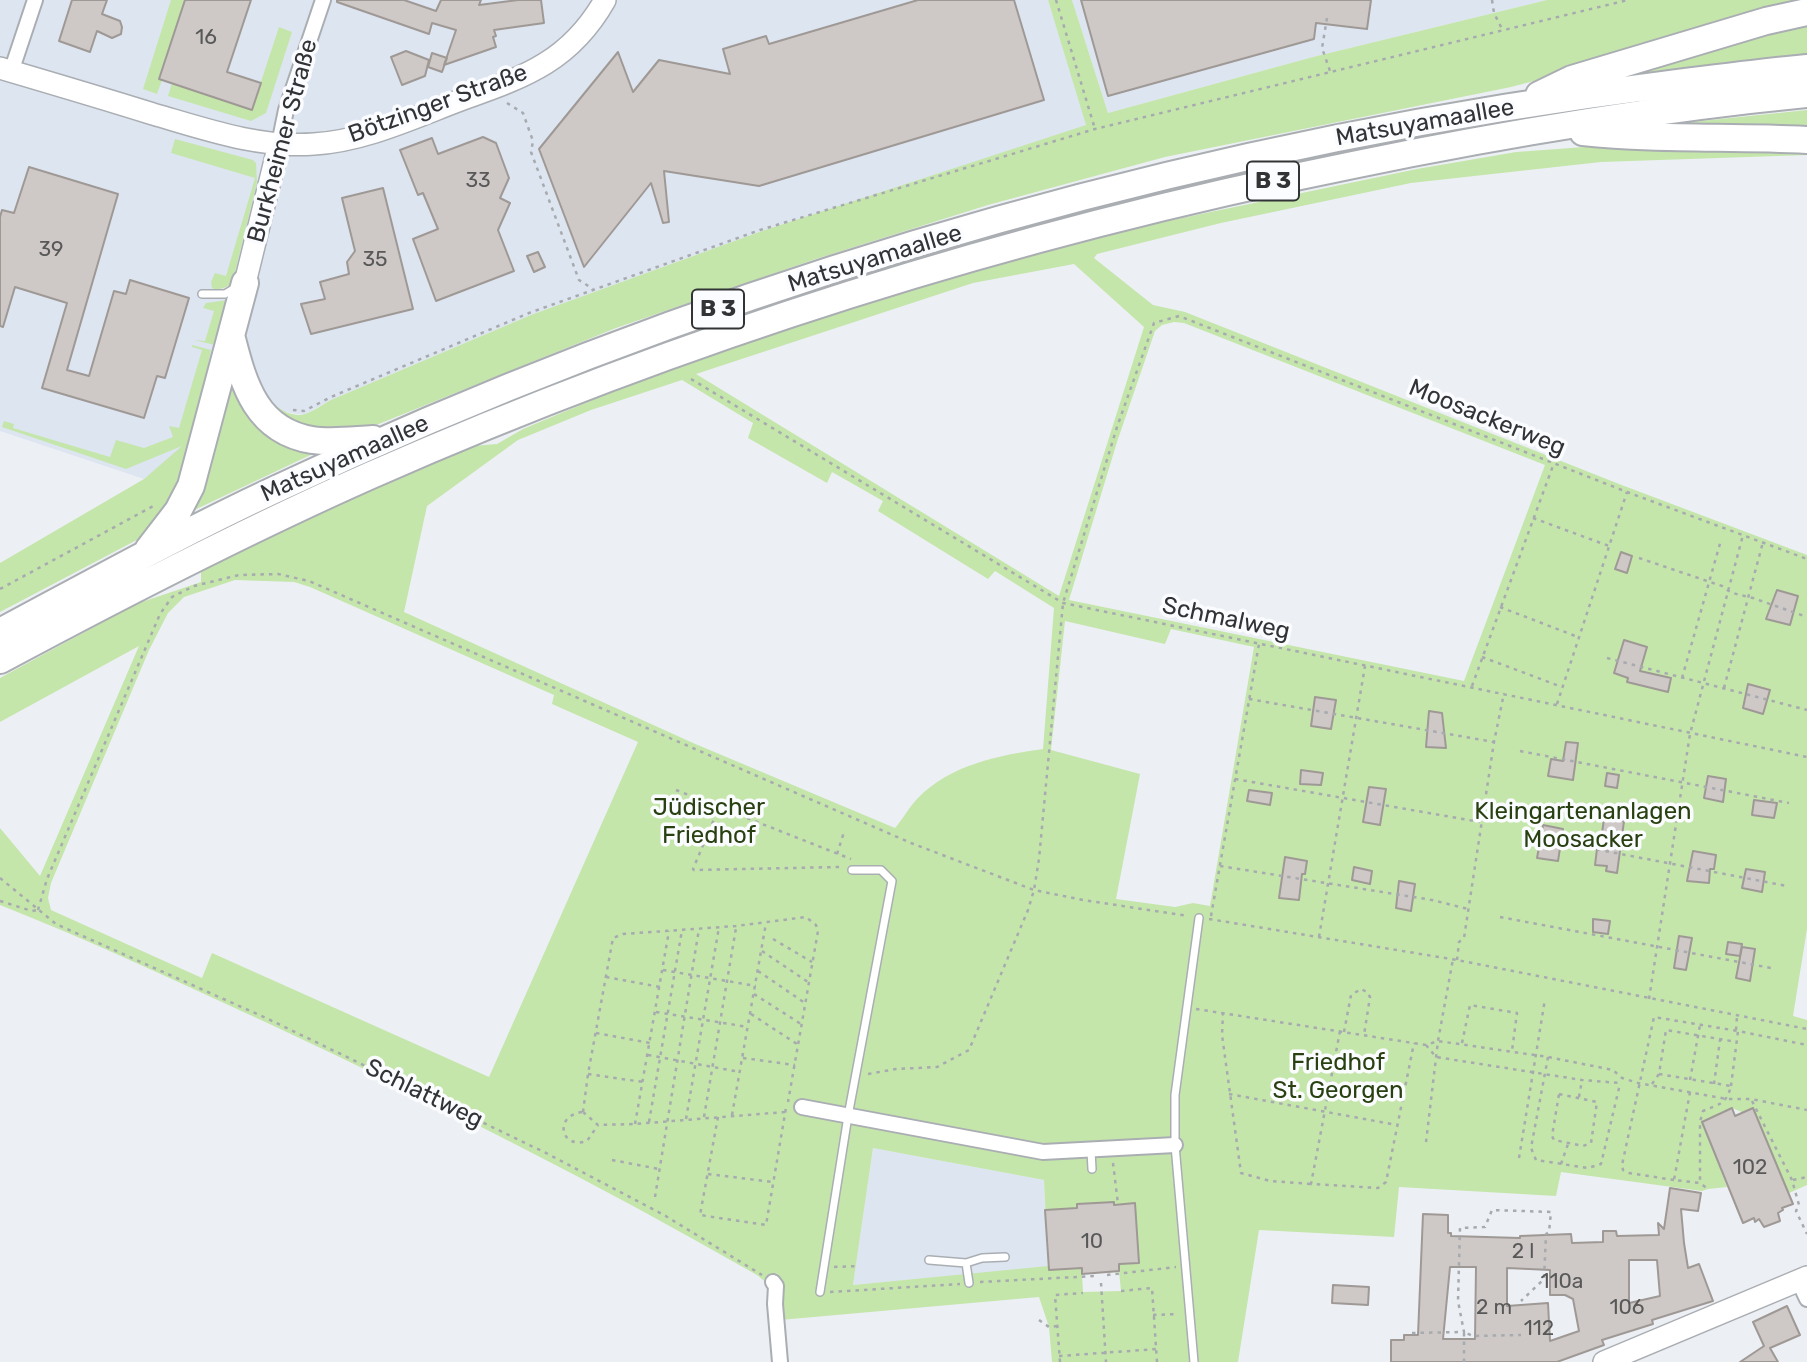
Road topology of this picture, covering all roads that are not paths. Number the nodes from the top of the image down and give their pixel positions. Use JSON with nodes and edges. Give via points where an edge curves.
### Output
{"nodes":[{"id":1,"x":35,"y":0,"type":"edge"},
{"id":2,"x":323,"y":0,"type":"edge"},
{"id":3,"x":605,"y":0,"type":"edge"},
{"id":4,"x":1807,"y":12,"type":"edge"},
{"id":5,"x":1807,"y":68,"type":"edge"},
{"id":6,"x":6,"y":70,"type":"edge"},
{"id":7,"x":1807,"y":94,"type":"edge"},
{"id":8,"x":1515,"y":106,"type":"junction"},
{"id":9,"x":1546,"y":128,"type":"junction"},
{"id":10,"x":1807,"y":140,"type":"edge"},
{"id":11,"x":279,"y":144,"type":"junction"},
{"id":12,"x":245,"y":283,"type":"junction"},
{"id":13,"x":202,"y":294,"type":"dead end"},
{"id":14,"x":232,"y":339,"type":"junction"},
{"id":15,"x":388,"y":438,"type":"junction"},
{"id":16,"x":142,"y":557,"type":"junction"},
{"id":17,"x":0,"y":632,"type":"edge"},
{"id":18,"x":0,"y":660,"type":"edge"},
{"id":19,"x":852,"y":868,"type":"road end"},
{"id":20,"x":1199,"y":918,"type":"road end"},
{"id":21,"x":802,"y":1107,"type":"road end"},
{"id":22,"x":848,"y":1116,"type":"junction"},
{"id":23,"x":1175,"y":1145,"type":"junction"},
{"id":24,"x":1091,"y":1151,"type":"junction"},
{"id":25,"x":1092,"y":1169,"type":"dead end"},
{"id":26,"x":1005,"y":1257,"type":"dead end"},
{"id":27,"x":929,"y":1260,"type":"dead end"},
{"id":28,"x":966,"y":1263,"type":"junction"},
{"id":29,"x":773,"y":1282,"type":"road end"},
{"id":30,"x":969,"y":1283,"type":"dead end"},
{"id":31,"x":1804,"y":1286,"type":"edge"},
{"id":32,"x":820,"y":1292,"type":"dead end"},
{"id":33,"x":780,"y":1362,"type":"edge"},
{"id":34,"x":1194,"y":1362,"type":"edge"},
{"id":35,"x":1604,"y":1362,"type":"edge"}],
"edges":[{"from":1,"to":6,"type":"street"},
{"from":2,"to":11,"type":"street","name":"Burkheimer Straße"},
{"from":3,"to":11,"type":"street","name":"Bötzinger Straße","via":[[576,39],[550,62],[508,83],[366,134],[316,144]]},
{"from":4,"to":8,"type":"highway","via":[[1572,79]]},
{"from":5,"to":8,"type":"highway","name":"Matsuyamaallee","number":"B 3"},
{"from":6,"to":11,"type":"street","name":"Bötzinger Straße","via":[[236,138]]},
{"from":7,"to":9,"type":"highway","name":"Matsuyamaallee","number":"B 3"},
{"from":8,"to":15,"type":"highway","name":"Matsuyamaallee","number":"B 3","via":[[1213,165],[944,237],[742,300]]},
{"from":9,"to":10,"type":"highway","via":[[1635,138]]},
{"from":9,"to":18,"type":"highway","name":"Matsuyamaallee","number":"B 3","via":[[1126,215],[903,277],[648,363],[368,476],[162,575]]},
{"from":11,"to":12,"type":"street","name":"Burkheimer Straße"},
{"from":12,"to":13,"type":"lane","via":[[225,294]]},
{"from":12,"to":14,"type":"highway"},
{"from":14,"to":15,"type":"highway","via":[[249,395],[277,426],[313,440]]},
{"from":14,"to":16,"type":"highway","via":[[191,486],[178,511]]},
{"from":15,"to":16,"type":"highway","name":"Matsuyamaallee","number":"B 3"},
{"from":16,"to":17,"type":"highway","name":"Matsuyamaallee","number":"B 3"},
{"from":19,"to":22,"type":"lane","via":[[881,870],[892,881]]},
{"from":20,"to":23,"type":"lane","via":[[1175,1094]]},
{"from":21,"to":22,"type":"street"},
{"from":22,"to":24,"type":"street","via":[[1043,1152]]},
{"from":22,"to":32,"type":"lane"},
{"from":23,"to":24,"type":"street"},
{"from":23,"to":34,"type":"lane"},
{"from":24,"to":25,"type":"lane"},
{"from":26,"to":28,"type":"lane"},
{"from":27,"to":28,"type":"lane"},
{"from":28,"to":30,"type":"lane"},
{"from":29,"to":33,"type":"street"},
{"from":31,"to":35,"type":"street"}]}
